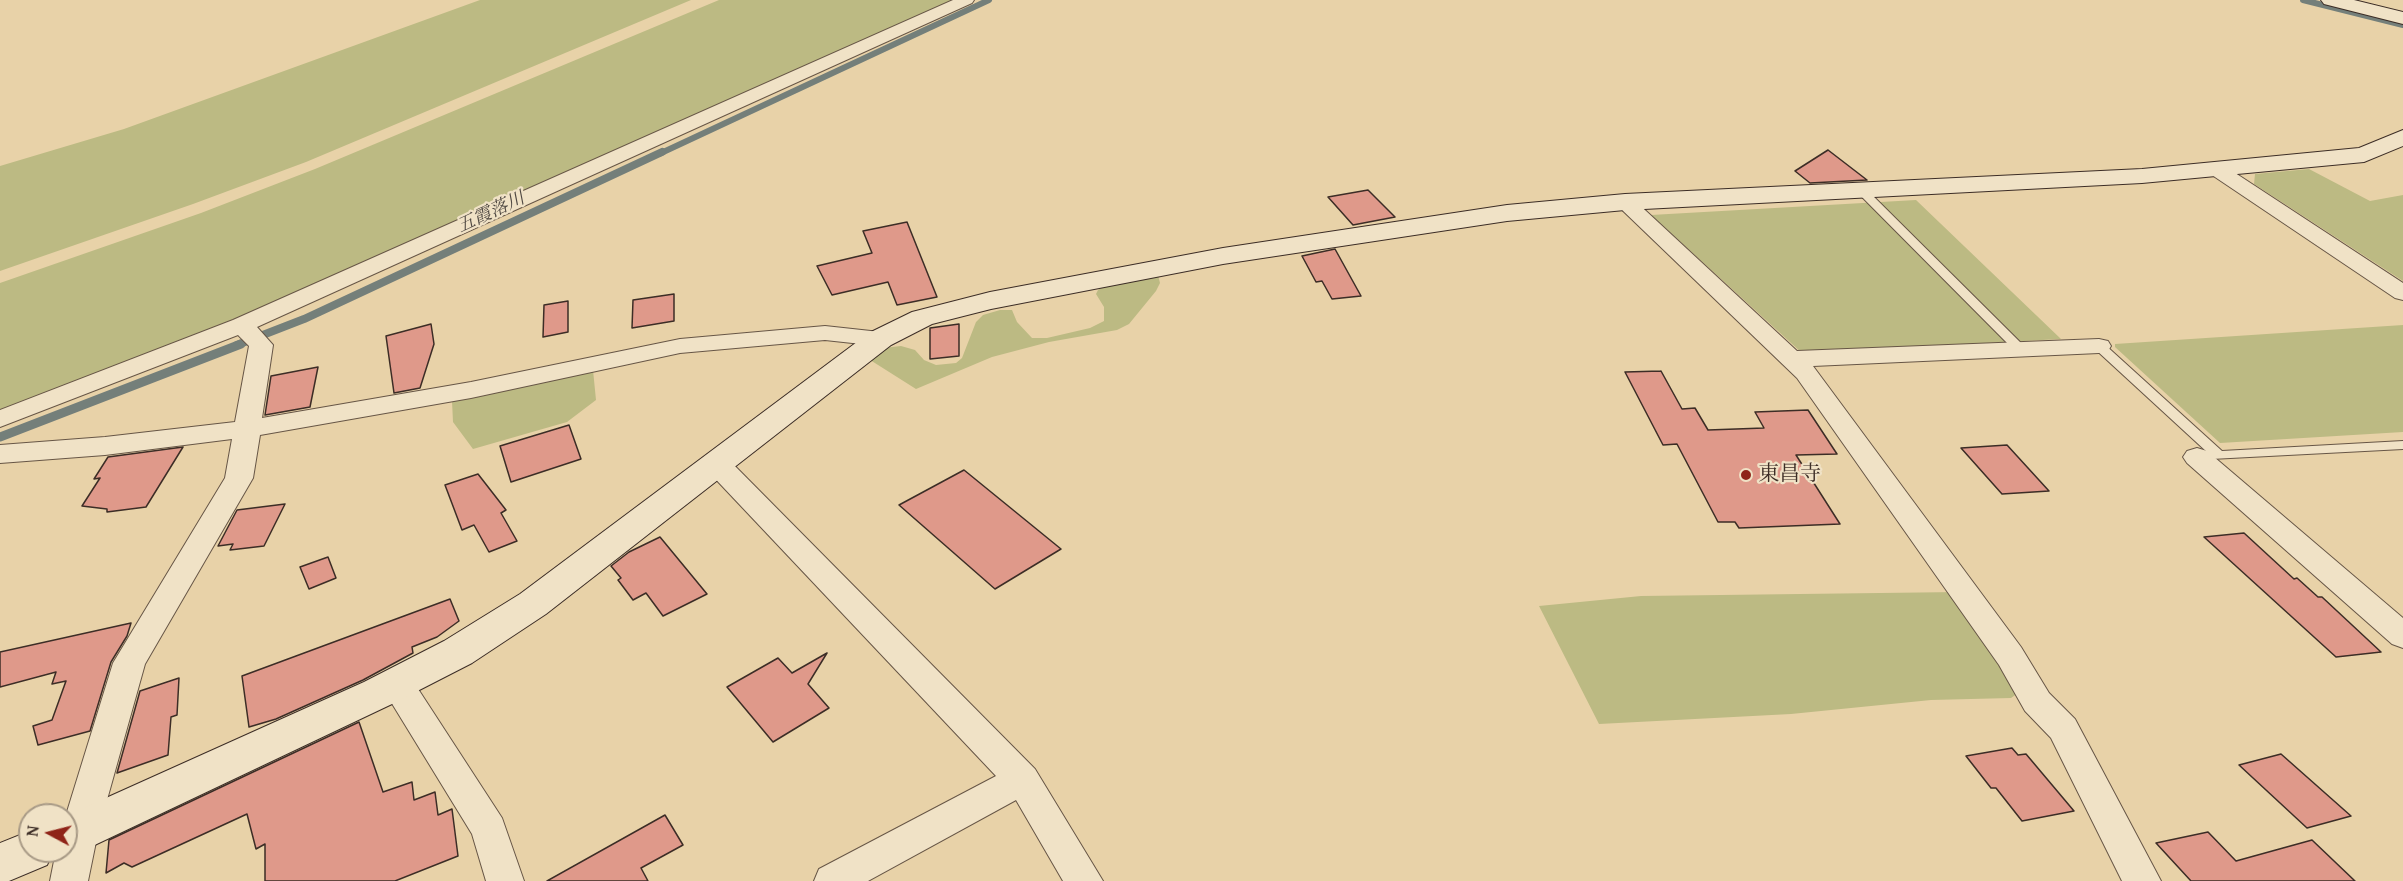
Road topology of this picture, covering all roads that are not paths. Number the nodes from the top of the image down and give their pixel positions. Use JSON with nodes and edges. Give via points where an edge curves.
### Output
{"nodes":[{"id":1,"x":966,"y":0,"type":"edge"},
{"id":2,"x":2331,"y":0,"type":"edge"},
{"id":3,"x":2403,"y":18,"type":"edge"},
{"id":4,"x":2403,"y":137,"type":"edge"},
{"id":5,"x":2216,"y":169,"type":"junction"},
{"id":6,"x":1861,"y":190,"type":"junction"},
{"id":7,"x":1625,"y":202,"type":"junction"},
{"id":8,"x":2403,"y":293,"type":"edge"},
{"id":9,"x":250,"y":334,"type":"junction"},
{"id":10,"x":880,"y":339,"type":"junction"},
{"id":11,"x":2099,"y":346,"type":"joint"},
{"id":12,"x":2020,"y":349,"type":"junction"},
{"id":13,"x":1792,"y":359,"type":"junction"},
{"id":14,"x":0,"y":419,"type":"edge"},
{"id":15,"x":247,"y":429,"type":"junction"},
{"id":16,"x":2403,"y":446,"type":"edge"},
{"id":17,"x":0,"y":454,"type":"edge"},
{"id":18,"x":2208,"y":456,"type":"junction"},
{"id":19,"x":716,"y":463,"type":"junction"},
{"id":20,"x":2403,"y":636,"type":"edge"},
{"id":21,"x":397,"y":684,"type":"junction"},
{"id":22,"x":1022,"y":779,"type":"junction"},
{"id":23,"x":78,"y":816,"type":"edge"},
{"id":24,"x":78,"y":831,"type":"edge"},
{"id":25,"x":18,"y":856,"type":"edge"},
{"id":26,"x":70,"y":863,"type":"edge"},
{"id":27,"x":0,"y":864,"type":"edge"},
{"id":28,"x":69,"y":881,"type":"edge"},
{"id":29,"x":505,"y":881,"type":"edge"},
{"id":30,"x":833,"y":881,"type":"edge"},
{"id":31,"x":1084,"y":881,"type":"edge"},
{"id":32,"x":2142,"y":881,"type":"edge"}],
"edges":[{"from":1,"to":9,"type":"street"},
{"from":2,"to":3,"type":"street"},
{"from":4,"to":5,"type":"street","via":[[2364,155]]},
{"from":5,"to":6,"type":"street"},
{"from":5,"to":8,"type":"street"},
{"from":6,"to":7,"type":"street"},
{"from":6,"to":12,"type":"lane"},
{"from":7,"to":10,"type":"street","via":[[1507,213],[1223,256],[990,301],[922,318]]},
{"from":7,"to":13,"type":"street"},
{"from":9,"to":14,"type":"street"},
{"from":9,"to":15,"type":"street"},
{"from":10,"to":15,"type":"street","via":[[825,333],[680,346],[471,390]]},
{"from":10,"to":19,"type":"street"},
{"from":11,"to":12,"type":"street"},
{"from":11,"to":18,"type":"lane"},
{"from":12,"to":13,"type":"street"},
{"from":13,"to":32,"type":"street","via":[[1806,373],[2010,656],[2037,702],[2063,729]]},
{"from":15,"to":17,"type":"street"},
{"from":15,"to":23,"type":"street","via":[[239,478],[129,663]]},
{"from":16,"to":18,"type":"lane"},
{"from":18,"to":20,"type":"street"},
{"from":19,"to":21,"type":"street","via":[[534,604],[458,652]]},
{"from":19,"to":22,"type":"street"},
{"from":21,"to":24,"type":"street"},
{"from":21,"to":29,"type":"street","via":[[489,829]]},
{"from":22,"to":30,"type":"street"},
{"from":22,"to":31,"type":"street"},
{"from":25,"to":27,"type":"street"},
{"from":26,"to":28,"type":"street"}]}
